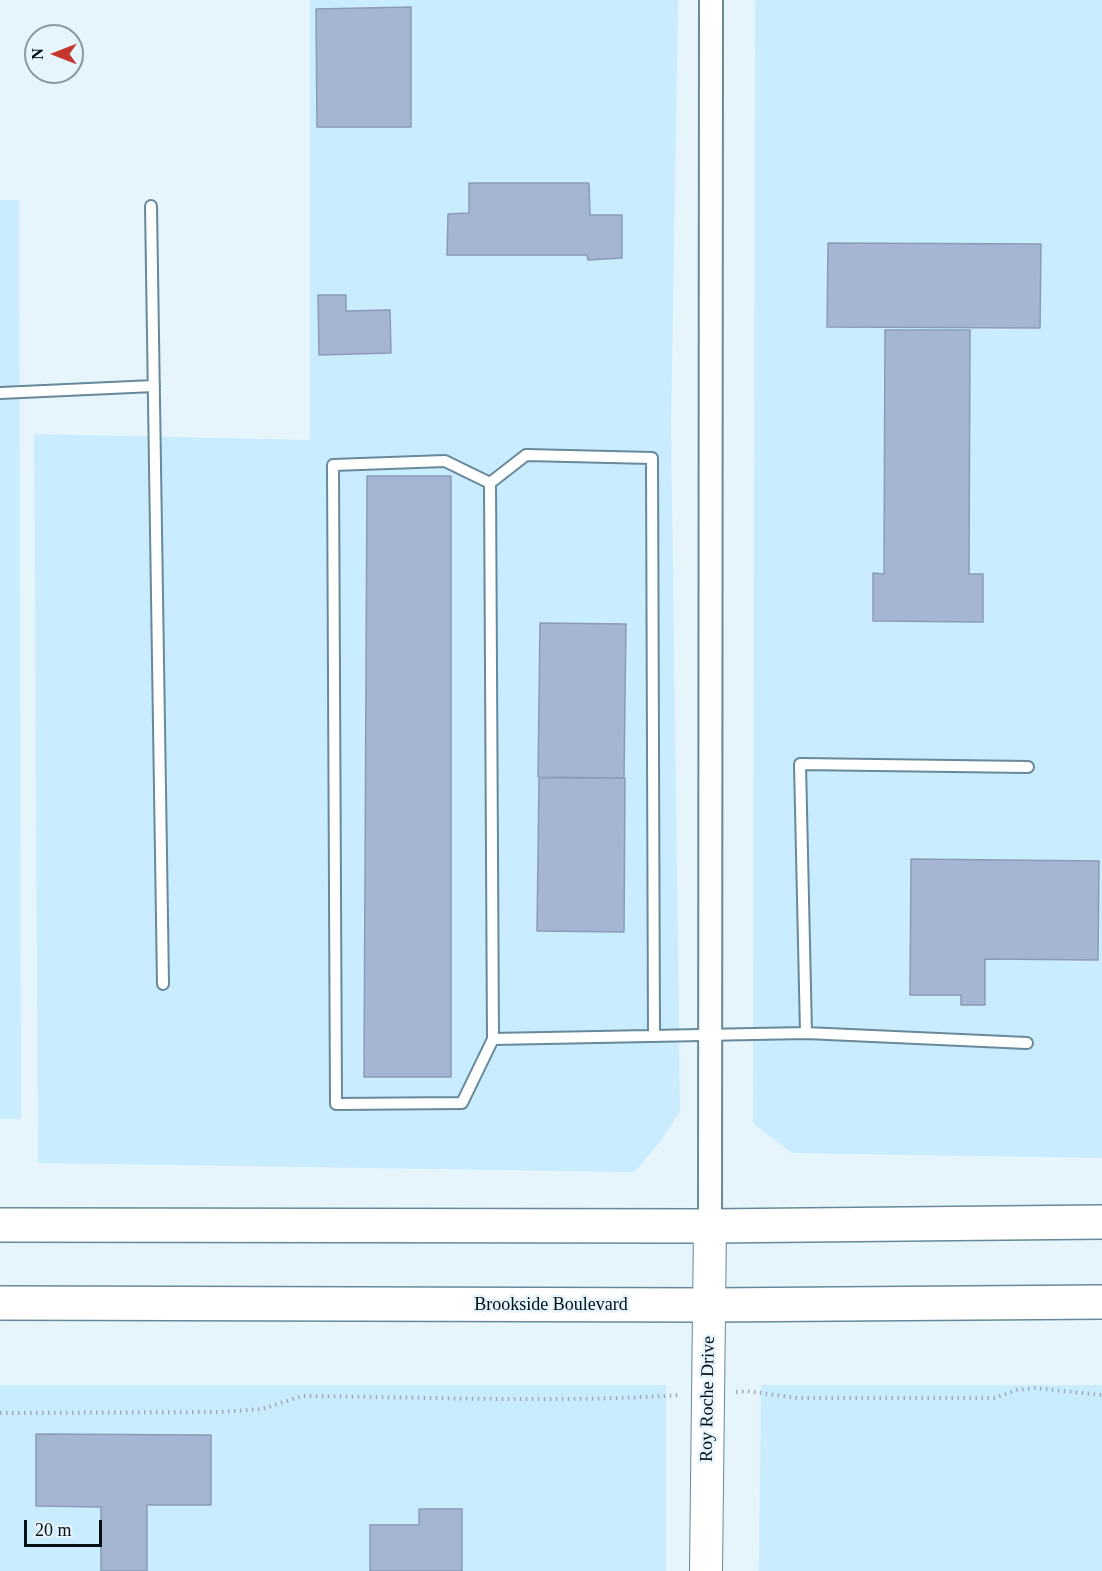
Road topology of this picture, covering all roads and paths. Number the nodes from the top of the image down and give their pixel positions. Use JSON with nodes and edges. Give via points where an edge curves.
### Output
{"nodes":[{"id":1,"x":711,"y":0,"type":"edge"},
{"id":2,"x":151,"y":206,"type":"dead end"},
{"id":3,"x":154,"y":386,"type":"junction"},
{"id":4,"x":0,"y":393,"type":"edge"},
{"id":5,"x":490,"y":483,"type":"junction"},
{"id":6,"x":1028,"y":767,"type":"dead end"},
{"id":7,"x":163,"y":984,"type":"dead end"},
{"id":8,"x":806,"y":1033,"type":"junction"},
{"id":9,"x":711,"y":1035,"type":"junction"},
{"id":10,"x":654,"y":1036,"type":"junction"},
{"id":11,"x":493,"y":1040,"type":"junction"},
{"id":12,"x":1027,"y":1043,"type":"dead end"},
{"id":13,"x":1102,"y":1222,"type":"edge"},
{"id":14,"x":0,"y":1225,"type":"edge"},
{"id":15,"x":710,"y":1226,"type":"junction"},
{"id":16,"x":1102,"y":1302,"type":"edge"},
{"id":17,"x":0,"y":1303,"type":"edge"},
{"id":18,"x":709,"y":1305,"type":"junction"},
{"id":19,"x":708,"y":1393,"type":"junction"},
{"id":20,"x":1102,"y":1395,"type":"edge"},
{"id":21,"x":0,"y":1413,"type":"edge"},
{"id":22,"x":706,"y":1571,"type":"edge"}],
"edges":[{"from":1,"to":9,"type":"street"},
{"from":2,"to":3,"type":"lane"},
{"from":3,"to":4,"type":"lane"},
{"from":3,"to":7,"type":"lane"},
{"from":5,"to":10,"type":"lane","via":[[526,455],[652,458]]},
{"from":5,"to":11,"type":"lane"},
{"from":5,"to":11,"type":"lane","via":[[445,461],[333,465],[336,1104],[462,1103]]},
{"from":6,"to":8,"type":"lane","via":[[800,764]]},
{"from":8,"to":9,"type":"lane"},
{"from":8,"to":12,"type":"lane"},
{"from":9,"to":10,"type":"lane"},
{"from":9,"to":15,"type":"street"},
{"from":10,"to":11,"type":"lane"},
{"from":13,"to":15,"type":"main road"},
{"from":14,"to":15,"type":"main road"},
{"from":15,"to":18,"type":"street","name":"Roy Roche Drive"},
{"from":16,"to":18,"type":"main road","name":"Brookside Boulevard"},
{"from":17,"to":18,"type":"main road","name":"Brookside Boulevard"},
{"from":18,"to":19,"type":"street","name":"Roy Roche Drive"},
{"from":19,"to":20,"type":"path","via":[[747,1391],[797,1398],[995,1398],[1035,1388]]},
{"from":19,"to":21,"type":"path","via":[[567,1398],[302,1396],[262,1409],[220,1412]]},
{"from":19,"to":22,"type":"street","name":"Roy Roche Drive"}]}
